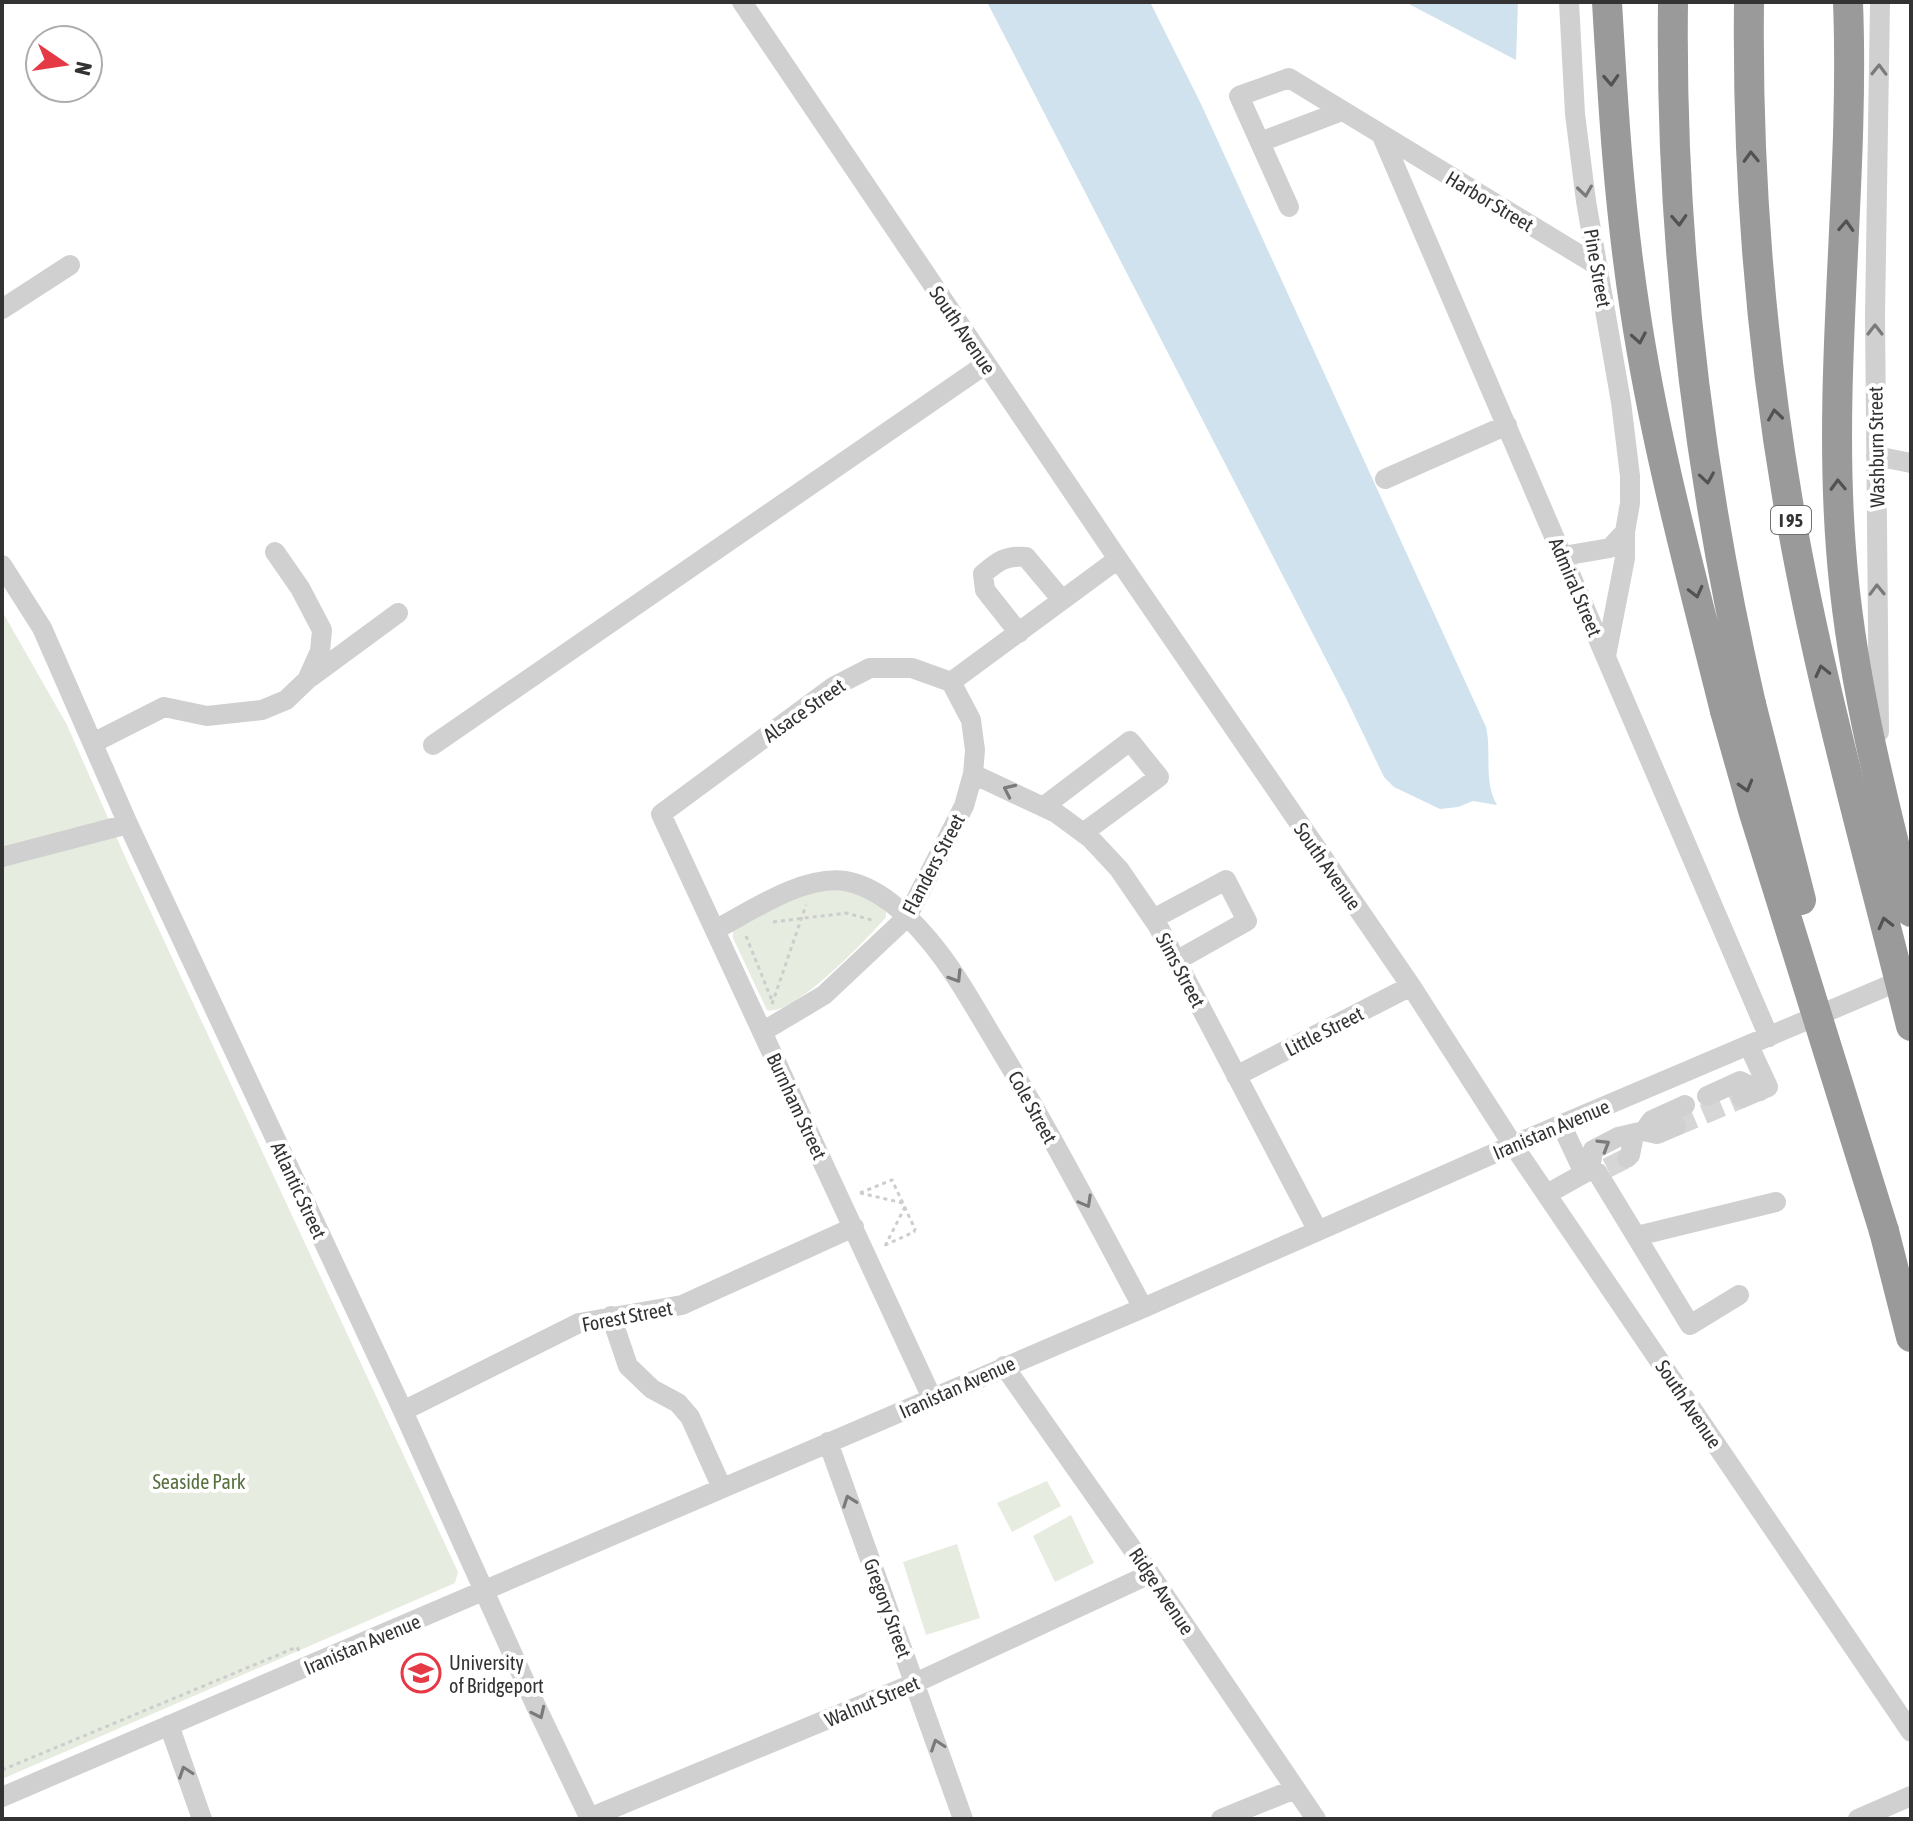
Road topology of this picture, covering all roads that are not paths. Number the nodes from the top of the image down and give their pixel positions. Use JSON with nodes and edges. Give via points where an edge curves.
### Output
{"nodes":[{"id":1,"x":742,"y":2,"type":"edge"},
{"id":2,"x":1569,"y":2,"type":"edge"},
{"id":3,"x":1607,"y":2,"type":"edge"},
{"id":4,"x":1673,"y":2,"type":"edge"},
{"id":5,"x":1749,"y":2,"type":"edge"},
{"id":6,"x":1848,"y":2,"type":"edge"},
{"id":7,"x":1880,"y":2,"type":"edge"},
{"id":8,"x":1342,"y":111,"type":"junction"},
{"id":9,"x":1382,"y":136,"type":"junction"},
{"id":10,"x":1260,"y":142,"type":"junction"},
{"id":11,"x":1289,"y":207,"type":"dead end"},
{"id":12,"x":70,"y":265,"type":"dead end"},
{"id":13,"x":1598,"y":266,"type":"junction"},
{"id":14,"x":2,"y":309,"type":"edge"},
{"id":15,"x":986,"y":364,"type":"junction"},
{"id":16,"x":1507,"y":425,"type":"junction"},
{"id":17,"x":1876,"y":456,"type":"junction"},
{"id":18,"x":1910,"y":458,"type":"edge"},
{"id":19,"x":1385,"y":479,"type":"dead end"},
{"id":20,"x":1625,"y":532,"type":"junction"},
{"id":21,"x":275,"y":552,"type":"dead end"},
{"id":22,"x":1563,"y":556,"type":"junction"},
{"id":23,"x":1118,"y":559,"type":"junction"},
{"id":24,"x":2,"y":565,"type":"edge"},
{"id":25,"x":1062,"y":600,"type":"junction"},
{"id":26,"x":398,"y":613,"type":"dead end"},
{"id":27,"x":1019,"y":633,"type":"junction"},
{"id":28,"x":1606,"y":656,"type":"junction"},
{"id":29,"x":307,"y":680,"type":"junction"},
{"id":30,"x":951,"y":682,"type":"junction"},
{"id":31,"x":93,"y":743,"type":"junction"},
{"id":32,"x":433,"y":745,"type":"dead end"},
{"id":33,"x":973,"y":774,"type":"junction"},
{"id":34,"x":1043,"y":807,"type":"junction"},
{"id":35,"x":661,"y":814,"type":"joint"},
{"id":36,"x":128,"y":824,"type":"junction"},
{"id":37,"x":1083,"y":833,"type":"junction"},
{"id":38,"x":2,"y":857,"type":"edge"},
{"id":39,"x":1911,"y":889,"type":"edge"},
{"id":40,"x":1911,"y":912,"type":"edge"},
{"id":41,"x":907,"y":917,"type":"junction"},
{"id":42,"x":1153,"y":919,"type":"junction"},
{"id":43,"x":715,"y":930,"type":"junction"},
{"id":44,"x":1176,"y":961,"type":"junction"},
{"id":45,"x":1911,"y":976,"type":"edge"},
{"id":46,"x":1411,"y":986,"type":"junction"},
{"id":47,"x":1911,"y":1026,"type":"edge"},
{"id":48,"x":762,"y":1032,"type":"junction"},
{"id":49,"x":1769,"y":1037,"type":"junction"},
{"id":50,"x":1749,"y":1046,"type":"junction"},
{"id":51,"x":1236,"y":1076,"type":"junction"},
{"id":52,"x":1707,"y":1096,"type":"dead end"},
{"id":53,"x":1624,"y":1098,"type":"junction"},
{"id":54,"x":1685,"y":1105,"type":"tunnel mouth"},
{"id":55,"x":1561,"y":1124,"type":"junction"},
{"id":56,"x":1676,"y":1126,"type":"tunnel mouth"},
{"id":57,"x":1639,"y":1133,"type":"junction"},
{"id":58,"x":1513,"y":1145,"type":"junction"},
{"id":59,"x":1627,"y":1158,"type":"tunnel mouth"},
{"id":60,"x":1595,"y":1171,"type":"junction"},
{"id":61,"x":1547,"y":1194,"type":"junction"},
{"id":62,"x":1776,"y":1202,"type":"dead end"},
{"id":63,"x":854,"y":1227,"type":"junction"},
{"id":64,"x":1318,"y":1231,"type":"junction"},
{"id":65,"x":1884,"y":1231,"type":"junction"},
{"id":66,"x":1637,"y":1236,"type":"junction"},
{"id":67,"x":1739,"y":1295,"type":"dead end"},
{"id":68,"x":1143,"y":1308,"type":"junction"},
{"id":69,"x":611,"y":1316,"type":"junction"},
{"id":70,"x":1911,"y":1337,"type":"edge"},
{"id":71,"x":1004,"y":1366,"type":"junction"},
{"id":72,"x":932,"y":1398,"type":"junction"},
{"id":73,"x":403,"y":1411,"type":"junction"},
{"id":74,"x":828,"y":1442,"type":"junction"},
{"id":75,"x":722,"y":1488,"type":"junction"},
{"id":76,"x":1150,"y":1574,"type":"junction"},
{"id":77,"x":483,"y":1591,"type":"junction"},
{"id":78,"x":915,"y":1683,"type":"junction"},
{"id":79,"x":169,"y":1725,"type":"junction"},
{"id":80,"x":1911,"y":1732,"type":"edge"},
{"id":81,"x":1295,"y":1789,"type":"junction"},
{"id":82,"x":1911,"y":1796,"type":"edge"},
{"id":83,"x":2,"y":1797,"type":"edge"},
{"id":84,"x":589,"y":1818,"type":"edge"},
{"id":85,"x":202,"y":1819,"type":"edge"},
{"id":86,"x":963,"y":1819,"type":"edge"},
{"id":87,"x":1221,"y":1819,"type":"edge"},
{"id":88,"x":1316,"y":1819,"type":"edge"},
{"id":89,"x":1858,"y":1819,"type":"edge"}],
"edges":[{"from":1,"to":15,"type":"street","name":"South Avenue"},
{"from":2,"to":13,"type":"street","name":"Pine Street","one_way":true,"via":[[1575,114]]},
{"from":3,"to":65,"type":"highway","one_way":true,"bridge":true,"via":[[1618,175],[1637,325],[1664,462],[1753,810]]},
{"from":4,"to":65,"type":"highway","one_way":true,"bridge":true,"via":[[1680,242],[1714,523],[1751,704]]},
{"from":47,"to":5,"type":"highway","number":"I 95","one_way":true,"bridge":true,"via":[[1819,657],[1778,442],[1756,238]]},
{"from":40,"to":6,"type":"highway","one_way":true,"via":[[1866,729],[1839,520]]},
{"from":17,"to":7,"type":"street","name":"Washburn Street","one_way":true},
{"from":8,"to":9,"type":"street","name":"Harbor Street"},
{"from":8,"to":10,"type":"street"},
{"from":8,"to":10,"type":"street","name":"Harbor Street","via":[[1289,78],[1239,96]]},
{"from":9,"to":13,"type":"street","name":"Harbor Street"},
{"from":9,"to":16,"type":"street","name":"Admiral Street"},
{"from":10,"to":11,"type":"street"},
{"from":12,"to":14,"type":"street"},
{"from":13,"to":20,"type":"street","name":"Pine Street","via":[[1630,476]]},
{"from":15,"to":23,"type":"street","name":"South Avenue"},
{"from":15,"to":32,"type":"street"},
{"from":16,"to":19,"type":"street"},
{"from":16,"to":22,"type":"street","name":"Admiral Street"},
{"from":17,"to":18,"type":"street"},
{"from":39,"to":17,"type":"street","name":"Washburn Street","one_way":true,"via":[[1879,736]]},
{"from":20,"to":22,"type":"street","via":[[1610,548]]},
{"from":20,"to":28,"type":"street","name":"Pine Street"},
{"from":21,"to":29,"type":"street","via":[[322,630],[320,651]]},
{"from":22,"to":28,"type":"street","name":"Admiral Street"},
{"from":23,"to":25,"type":"street"},
{"from":23,"to":46,"type":"street","name":"South Avenue"},
{"from":24,"to":31,"type":"street","name":"Atlantic Street","via":[[42,628]]},
{"from":25,"to":27,"type":"street"},
{"from":25,"to":27,"type":"street","via":[[1026,557],[1001,558],[983,574],[985,590]]},
{"from":26,"to":29,"type":"street"},
{"from":27,"to":30,"type":"street"},
{"from":28,"to":49,"type":"street","name":"Admiral Street"},
{"from":29,"to":31,"type":"street","via":[[286,700],[262,710],[207,716],[164,707]]},
{"from":30,"to":33,"type":"street","name":"Flanders Street","via":[[971,720]]},
{"from":30,"to":35,"type":"street","name":"Alsace Street","via":[[912,668],[870,668],[833,687]]},
{"from":31,"to":36,"type":"street","name":"Atlantic Street"},
{"from":34,"to":33,"type":"street","name":"Sims Street","one_way":true},
{"from":33,"to":41,"type":"street","name":"Flanders Street","via":[[964,806]]},
{"from":34,"to":37,"type":"street","name":"Sims Street"},
{"from":34,"to":37,"type":"street","via":[[1130,741],[1159,777]]},
{"from":35,"to":43,"type":"street","name":"Burnham Street"},
{"from":36,"to":38,"type":"street"},
{"from":36,"to":73,"type":"street","name":"Atlantic Street"},
{"from":37,"to":42,"type":"street","name":"Sims Street","via":[[1119,869]]},
{"from":41,"to":43,"type":"street","name":"Cole Street","via":[[855,883],[828,880],[792,891]]},
{"from":41,"to":48,"type":"street","name":"Flanders Street","via":[[824,995]]},
{"from":41,"to":68,"type":"street","name":"Cole Street","one_way":true,"via":[[972,1002]]},
{"from":42,"to":44,"type":"street","name":"Sims Street"},
{"from":42,"to":44,"type":"street","via":[[1226,880],[1247,921]]},
{"from":43,"to":48,"type":"street","name":"Burnham Street"},
{"from":44,"to":51,"type":"street","name":"Sims Street"},
{"from":45,"to":49,"type":"street","name":"Iranistan Avenue"},
{"from":46,"to":51,"type":"street","name":"Little Street"},
{"from":46,"to":58,"type":"street","name":"South Avenue"},
{"from":48,"to":63,"type":"street","name":"Burnham Street","via":[[851,1196]]},
{"from":49,"to":50,"type":"street","name":"Iranistan Avenue"},
{"from":50,"to":52,"type":"street","via":[[1768,1087],[1751,1094],[1740,1081]]},
{"from":50,"to":53,"type":"street","name":"Iranistan Avenue"},
{"from":51,"to":64,"type":"street","name":"Sims Street"},
{"from":53,"to":55,"type":"street","name":"Iranistan Avenue"},
{"from":53,"to":57,"type":"street"},
{"from":54,"to":57,"type":"street","via":[[1652,1120]]},
{"from":55,"to":58,"type":"street","name":"Iranistan Avenue"},
{"from":55,"to":60,"type":"street"},
{"from":56,"to":57,"type":"street","via":[[1657,1134]]},
{"from":57,"to":59,"type":"street"},
{"from":60,"to":57,"type":"street","one_way":true,"via":[[1593,1150]]},
{"from":58,"to":61,"type":"street","name":"South Avenue"},
{"from":58,"to":64,"type":"street","name":"Iranistan Avenue"},
{"from":60,"to":61,"type":"street"},
{"from":60,"to":66,"type":"street"},
{"from":61,"to":80,"type":"street","name":"South Avenue"},
{"from":62,"to":66,"type":"street"},
{"from":63,"to":69,"type":"street","name":"Forest Street","via":[[682,1305]]},
{"from":63,"to":72,"type":"street","name":"Burnham Street","via":[[876,1249]]},
{"from":64,"to":68,"type":"street","name":"Iranistan Avenue"},
{"from":65,"to":70,"type":"highway"},
{"from":66,"to":67,"type":"street","via":[[1690,1325]]},
{"from":68,"to":71,"type":"street","name":"Iranistan Avenue"},
{"from":69,"to":73,"type":"street","name":"Forest Street","via":[[579,1323]]},
{"from":69,"to":75,"type":"street","via":[[628,1366],[690,1417]]},
{"from":71,"to":72,"type":"street","name":"Iranistan Avenue"},
{"from":71,"to":76,"type":"street","name":"Ridge Avenue"},
{"from":72,"to":74,"type":"street","name":"Iranistan Avenue"},
{"from":73,"to":77,"type":"street","name":"Atlantic Street"},
{"from":74,"to":75,"type":"street","name":"Iranistan Avenue"},
{"from":78,"to":74,"type":"street","name":"Gregory Street","one_way":true},
{"from":75,"to":77,"type":"street","name":"Iranistan Avenue"},
{"from":76,"to":78,"type":"street","name":"Walnut Street"},
{"from":76,"to":81,"type":"street","name":"Ridge Avenue"},
{"from":77,"to":79,"type":"street","name":"Iranistan Avenue"},
{"from":77,"to":84,"type":"street","name":"Atlantic Street","one_way":true},
{"from":78,"to":84,"type":"street","name":"Walnut Street"},
{"from":86,"to":78,"type":"street","name":"Gregory Street","one_way":true},
{"from":79,"to":83,"type":"street","name":"Iranistan Avenue"},
{"from":85,"to":79,"type":"street","one_way":true},
{"from":81,"to":87,"type":"street"},
{"from":81,"to":88,"type":"street","name":"Ridge Avenue"},
{"from":82,"to":89,"type":"street"}]}
